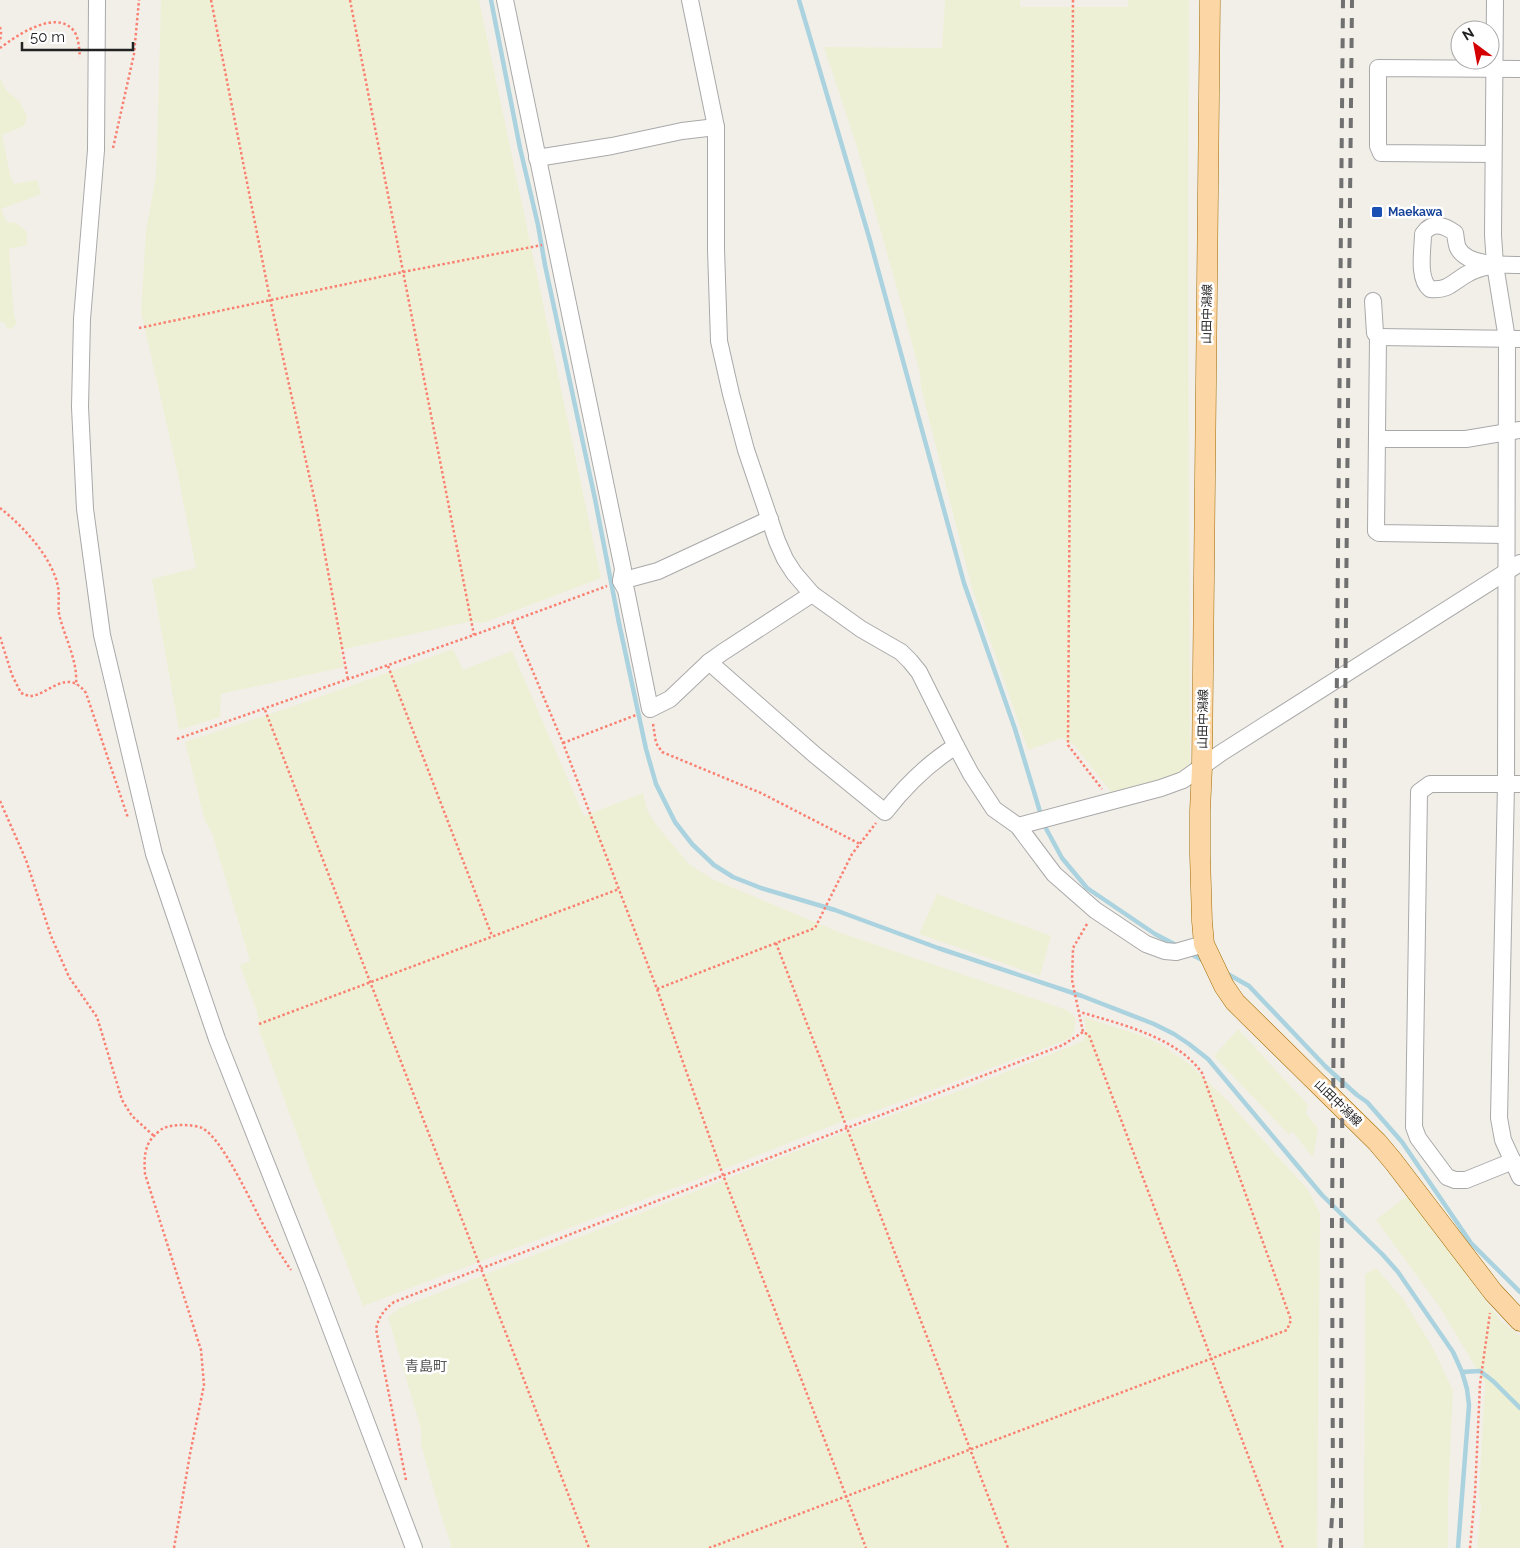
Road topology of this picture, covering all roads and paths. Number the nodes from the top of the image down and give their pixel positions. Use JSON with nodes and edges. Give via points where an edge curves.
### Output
{"nodes":[{"id":1,"x":97,"y":0,"type":"edge"},
{"id":2,"x":139,"y":0,"type":"edge"},
{"id":3,"x":211,"y":0,"type":"edge"},
{"id":4,"x":350,"y":0,"type":"edge"},
{"id":5,"x":505,"y":0,"type":"edge"},
{"id":6,"x":690,"y":0,"type":"edge"},
{"id":7,"x":1073,"y":0,"type":"edge"},
{"id":8,"x":1210,"y":0,"type":"edge"},
{"id":9,"x":1495,"y":0,"type":"edge"},
{"id":10,"x":1495,"y":20,"type":"edge"},
{"id":11,"x":0,"y":27,"type":"edge"},
{"id":12,"x":0,"y":42,"type":"edge"},
{"id":13,"x":0,"y":48,"type":"edge"},
{"id":14,"x":80,"y":60,"type":"dead end"},
{"id":15,"x":1450,"y":69,"type":"edge"},
{"id":16,"x":1500,"y":69,"type":"edge"},
{"id":17,"x":1494,"y":70,"type":"edge"},
{"id":18,"x":1520,"y":70,"type":"edge"},
{"id":19,"x":716,"y":127,"type":"junction"},
{"id":20,"x":1493,"y":154,"type":"junction"},
{"id":21,"x":537,"y":158,"type":"junction"},
{"id":22,"x":94,"y":169,"type":"junction"},
{"id":23,"x":555,"y":242,"type":"junction"},
{"id":24,"x":1495,"y":265,"type":"junction"},
{"id":25,"x":1520,"y":265,"type":"edge"},
{"id":26,"x":403,"y":272,"type":"junction"},
{"id":27,"x":270,"y":299,"type":"junction"},
{"id":28,"x":1373,"y":301,"type":"dead end"},
{"id":29,"x":139,"y":328,"type":"dead end"},
{"id":30,"x":1378,"y":337,"type":"junction"},
{"id":31,"x":1514,"y":339,"type":"edge"},
{"id":32,"x":1514,"y":430,"type":"edge"},
{"id":33,"x":1377,"y":439,"type":"junction"},
{"id":34,"x":0,"y":508,"type":"edge"},
{"id":35,"x":770,"y":519,"type":"junction"},
{"id":36,"x":1506,"y":535,"type":"junction"},
{"id":37,"x":1513,"y":568,"type":"edge"},
{"id":38,"x":621,"y":581,"type":"junction"},
{"id":39,"x":604,"y":588,"type":"dead end"},
{"id":40,"x":812,"y":594,"type":"junction"},
{"id":41,"x":512,"y":622,"type":"junction"},
{"id":42,"x":474,"y":635,"type":"junction"},
{"id":43,"x":0,"y":637,"type":"edge"},
{"id":44,"x":709,"y":662,"type":"junction"},
{"id":45,"x":388,"y":666,"type":"junction"},
{"id":46,"x":348,"y":680,"type":"junction"},
{"id":47,"x":76,"y":685,"type":"junction"},
{"id":48,"x":650,"y":709,"type":"junction"},
{"id":49,"x":265,"y":710,"type":"junction"},
{"id":50,"x":177,"y":739,"type":"dead end"},
{"id":51,"x":563,"y":744,"type":"junction"},
{"id":52,"x":956,"y":746,"type":"junction"},
{"id":53,"x":1202,"y":767,"type":"junction"},
{"id":54,"x":1513,"y":784,"type":"edge"},
{"id":55,"x":0,"y":801,"type":"edge"},
{"id":56,"x":1112,"y":802,"type":"junction"},
{"id":57,"x":885,"y":812,"type":"junction"},
{"id":58,"x":128,"y":818,"type":"dead end"},
{"id":59,"x":1018,"y":826,"type":"junction"},
{"id":60,"x":860,"y":844,"type":"junction"},
{"id":61,"x":619,"y":889,"type":"junction"},
{"id":62,"x":1095,"y":910,"type":"junction"},
{"id":63,"x":492,"y":936,"type":"junction"},
{"id":64,"x":776,"y":943,"type":"junction"},
{"id":65,"x":1204,"y":944,"type":"junction"},
{"id":66,"x":369,"y":983,"type":"junction"},
{"id":67,"x":657,"y":988,"type":"junction"},
{"id":68,"x":1080,"y":1012,"type":"junction"},
{"id":69,"x":259,"y":1024,"type":"dead end"},
{"id":70,"x":1083,"y":1032,"type":"junction"},
{"id":71,"x":848,"y":1128,"type":"junction"},
{"id":72,"x":154,"y":1136,"type":"junction"},
{"id":73,"x":1512,"y":1161,"type":"junction"},
{"id":74,"x":723,"y":1176,"type":"junction"},
{"id":75,"x":1520,"y":1177,"type":"edge"},
{"id":76,"x":482,"y":1269,"type":"junction"},
{"id":77,"x":291,"y":1271,"type":"dead end"},
{"id":78,"x":1493,"y":1292,"type":"junction"},
{"id":79,"x":1520,"y":1321,"type":"edge"},
{"id":80,"x":1210,"y":1358,"type":"junction"},
{"id":81,"x":971,"y":1450,"type":"junction"},
{"id":82,"x":406,"y":1481,"type":"dead end"},
{"id":83,"x":847,"y":1497,"type":"junction"},
{"id":84,"x":174,"y":1548,"type":"edge"},
{"id":85,"x":414,"y":1548,"type":"edge"},
{"id":86,"x":589,"y":1548,"type":"edge"},
{"id":87,"x":709,"y":1548,"type":"edge"},
{"id":88,"x":866,"y":1548,"type":"edge"},
{"id":89,"x":1008,"y":1548,"type":"edge"},
{"id":90,"x":1283,"y":1548,"type":"edge"},
{"id":91,"x":1470,"y":1548,"type":"edge"}],
"edges":[{"from":1,"to":22,"type":"street"},
{"from":2,"to":22,"type":"path","via":[[134,54],[112,149],[102,168]]},
{"from":3,"to":27,"type":"path"},
{"from":4,"to":26,"type":"path"},
{"from":5,"to":21,"type":"street"},
{"from":6,"to":19,"type":"street"},
{"from":7,"to":56,"type":"path","via":[[1068,745]]},
{"from":8,"to":53,"type":"main road","name":"山田中潟線"},
{"from":9,"to":10,"type":"street"},
{"from":11,"to":12,"type":"path"},
{"from":13,"to":14,"type":"path","via":[[35,27],[56,22],[74,30]]},
{"from":15,"to":20,"type":"street","via":[[1378,68],[1378,146],[1381,153]]},
{"from":16,"to":18,"type":"street"},
{"from":17,"to":20,"type":"street"},
{"from":19,"to":21,"type":"street"},
{"from":19,"to":35,"type":"street","via":[[719,341],[746,450]]},
{"from":20,"to":24,"type":"street"},
{"from":21,"to":23,"type":"street"},
{"from":22,"to":85,"type":"street","via":[[82,319],[80,407],[85,509],[102,635],[125,735],[154,854],[217,1039]]},
{"from":23,"to":26,"type":"path"},
{"from":23,"to":38,"type":"street","via":[[622,560]]},
{"from":24,"to":24,"type":"street","via":[[1478,268],[1449,287],[1430,289],[1422,274],[1423,234],[1431,226],[1445,226],[1455,233],[1457,246],[1464,256]]},
{"from":24,"to":25,"type":"street"},
{"from":24,"to":31,"type":"street"},
{"from":26,"to":27,"type":"path"},
{"from":26,"to":42,"type":"path"},
{"from":27,"to":29,"type":"path"},
{"from":27,"to":46,"type":"path","via":[[316,506]]},
{"from":28,"to":30,"type":"street","via":[[1374,333]]},
{"from":30,"to":31,"type":"street"},
{"from":30,"to":33,"type":"street"},
{"from":31,"to":32,"type":"street"},
{"from":32,"to":33,"type":"street","via":[[1466,439]]},
{"from":32,"to":36,"type":"street"},
{"from":33,"to":36,"type":"street","via":[[1376,531]]},
{"from":34,"to":47,"type":"path","via":[[33,540],[58,585],[59,615],[77,674]]},
{"from":35,"to":38,"type":"street","via":[[658,571]]},
{"from":35,"to":40,"type":"street","via":[[786,559]]},
{"from":36,"to":37,"type":"street"},
{"from":37,"to":53,"type":"street"},
{"from":37,"to":54,"type":"street"},
{"from":38,"to":48,"type":"street","via":[[626,590]]},
{"from":39,"to":41,"type":"path"},
{"from":40,"to":44,"type":"street"},
{"from":40,"to":52,"type":"street","via":[[910,661],[919,672]]},
{"from":41,"to":42,"type":"path"},
{"from":41,"to":51,"type":"path"},
{"from":42,"to":45,"type":"path"},
{"from":43,"to":47,"type":"path","via":[[21,693],[29,696],[61,683]]},
{"from":44,"to":48,"type":"street","via":[[670,699]]},
{"from":44,"to":57,"type":"street","via":[[815,756]]},
{"from":45,"to":46,"type":"path"},
{"from":45,"to":63,"type":"path"},
{"from":46,"to":49,"type":"path"},
{"from":47,"to":58,"type":"path","via":[[86,693]]},
{"from":48,"to":51,"type":"path"},
{"from":48,"to":60,"type":"path","via":[[656,742],[662,752],[761,793]]},
{"from":49,"to":50,"type":"path"},
{"from":49,"to":66,"type":"path"},
{"from":51,"to":61,"type":"path"},
{"from":52,"to":57,"type":"street","via":[[918,774]]},
{"from":52,"to":59,"type":"street","via":[[994,809]]},
{"from":53,"to":56,"type":"street","via":[[1183,780]]},
{"from":53,"to":65,"type":"main road","name":"山田中潟線","via":[[1200,837]]},
{"from":54,"to":73,"type":"street","via":[[1499,1118],[1503,1140]]},
{"from":54,"to":73,"type":"street","via":[[1430,784],[1419,792],[1414,1127],[1418,1138],[1447,1177],[1455,1180],[1466,1180]]},
{"from":55,"to":72,"type":"path","via":[[26,860],[51,936],[69,977],[97,1017],[122,1100],[132,1116]]},
{"from":56,"to":59,"type":"street"},
{"from":57,"to":60,"type":"path"},
{"from":59,"to":62,"type":"street","via":[[1054,874]]},
{"from":60,"to":64,"type":"path","via":[[815,928]]},
{"from":61,"to":63,"type":"path"},
{"from":61,"to":67,"type":"path"},
{"from":62,"to":65,"type":"street","via":[[1157,948],[1176,952]]},
{"from":62,"to":68,"type":"path","via":[[1073,948],[1072,980]]},
{"from":63,"to":66,"type":"path"},
{"from":64,"to":67,"type":"path"},
{"from":64,"to":71,"type":"path"},
{"from":65,"to":78,"type":"main road","name":"山田中潟線","via":[[1219,978],[1235,1002],[1377,1142]]},
{"from":66,"to":69,"type":"path"},
{"from":66,"to":76,"type":"path"},
{"from":67,"to":74,"type":"path"},
{"from":68,"to":70,"type":"path"},
{"from":68,"to":80,"type":"path","via":[[1136,1029],[1165,1043],[1189,1057],[1202,1074],[1291,1320],[1287,1330]]},
{"from":70,"to":71,"type":"path","via":[[1062,1045]]},
{"from":70,"to":80,"type":"path","via":[[1089,1035]]},
{"from":71,"to":74,"type":"path"},
{"from":71,"to":81,"type":"path"},
{"from":72,"to":77,"type":"path","via":[[164,1128],[179,1125],[202,1128],[211,1135],[249,1194]]},
{"from":72,"to":84,"type":"path","via":[[145,1152],[145,1174],[201,1350],[204,1385]]},
{"from":73,"to":75,"type":"street"},
{"from":74,"to":76,"type":"path"},
{"from":74,"to":83,"type":"path"},
{"from":76,"to":82,"type":"path","via":[[394,1302],[379,1318],[376,1328]]},
{"from":76,"to":86,"type":"path"},
{"from":78,"to":79,"type":"main road","name":"山田中潟線"},
{"from":78,"to":91,"type":"path","via":[[1480,1384]]},
{"from":80,"to":81,"type":"path"},
{"from":80,"to":90,"type":"path"},
{"from":81,"to":83,"type":"path"},
{"from":81,"to":89,"type":"path"},
{"from":83,"to":87,"type":"path"},
{"from":83,"to":88,"type":"path"}]}
